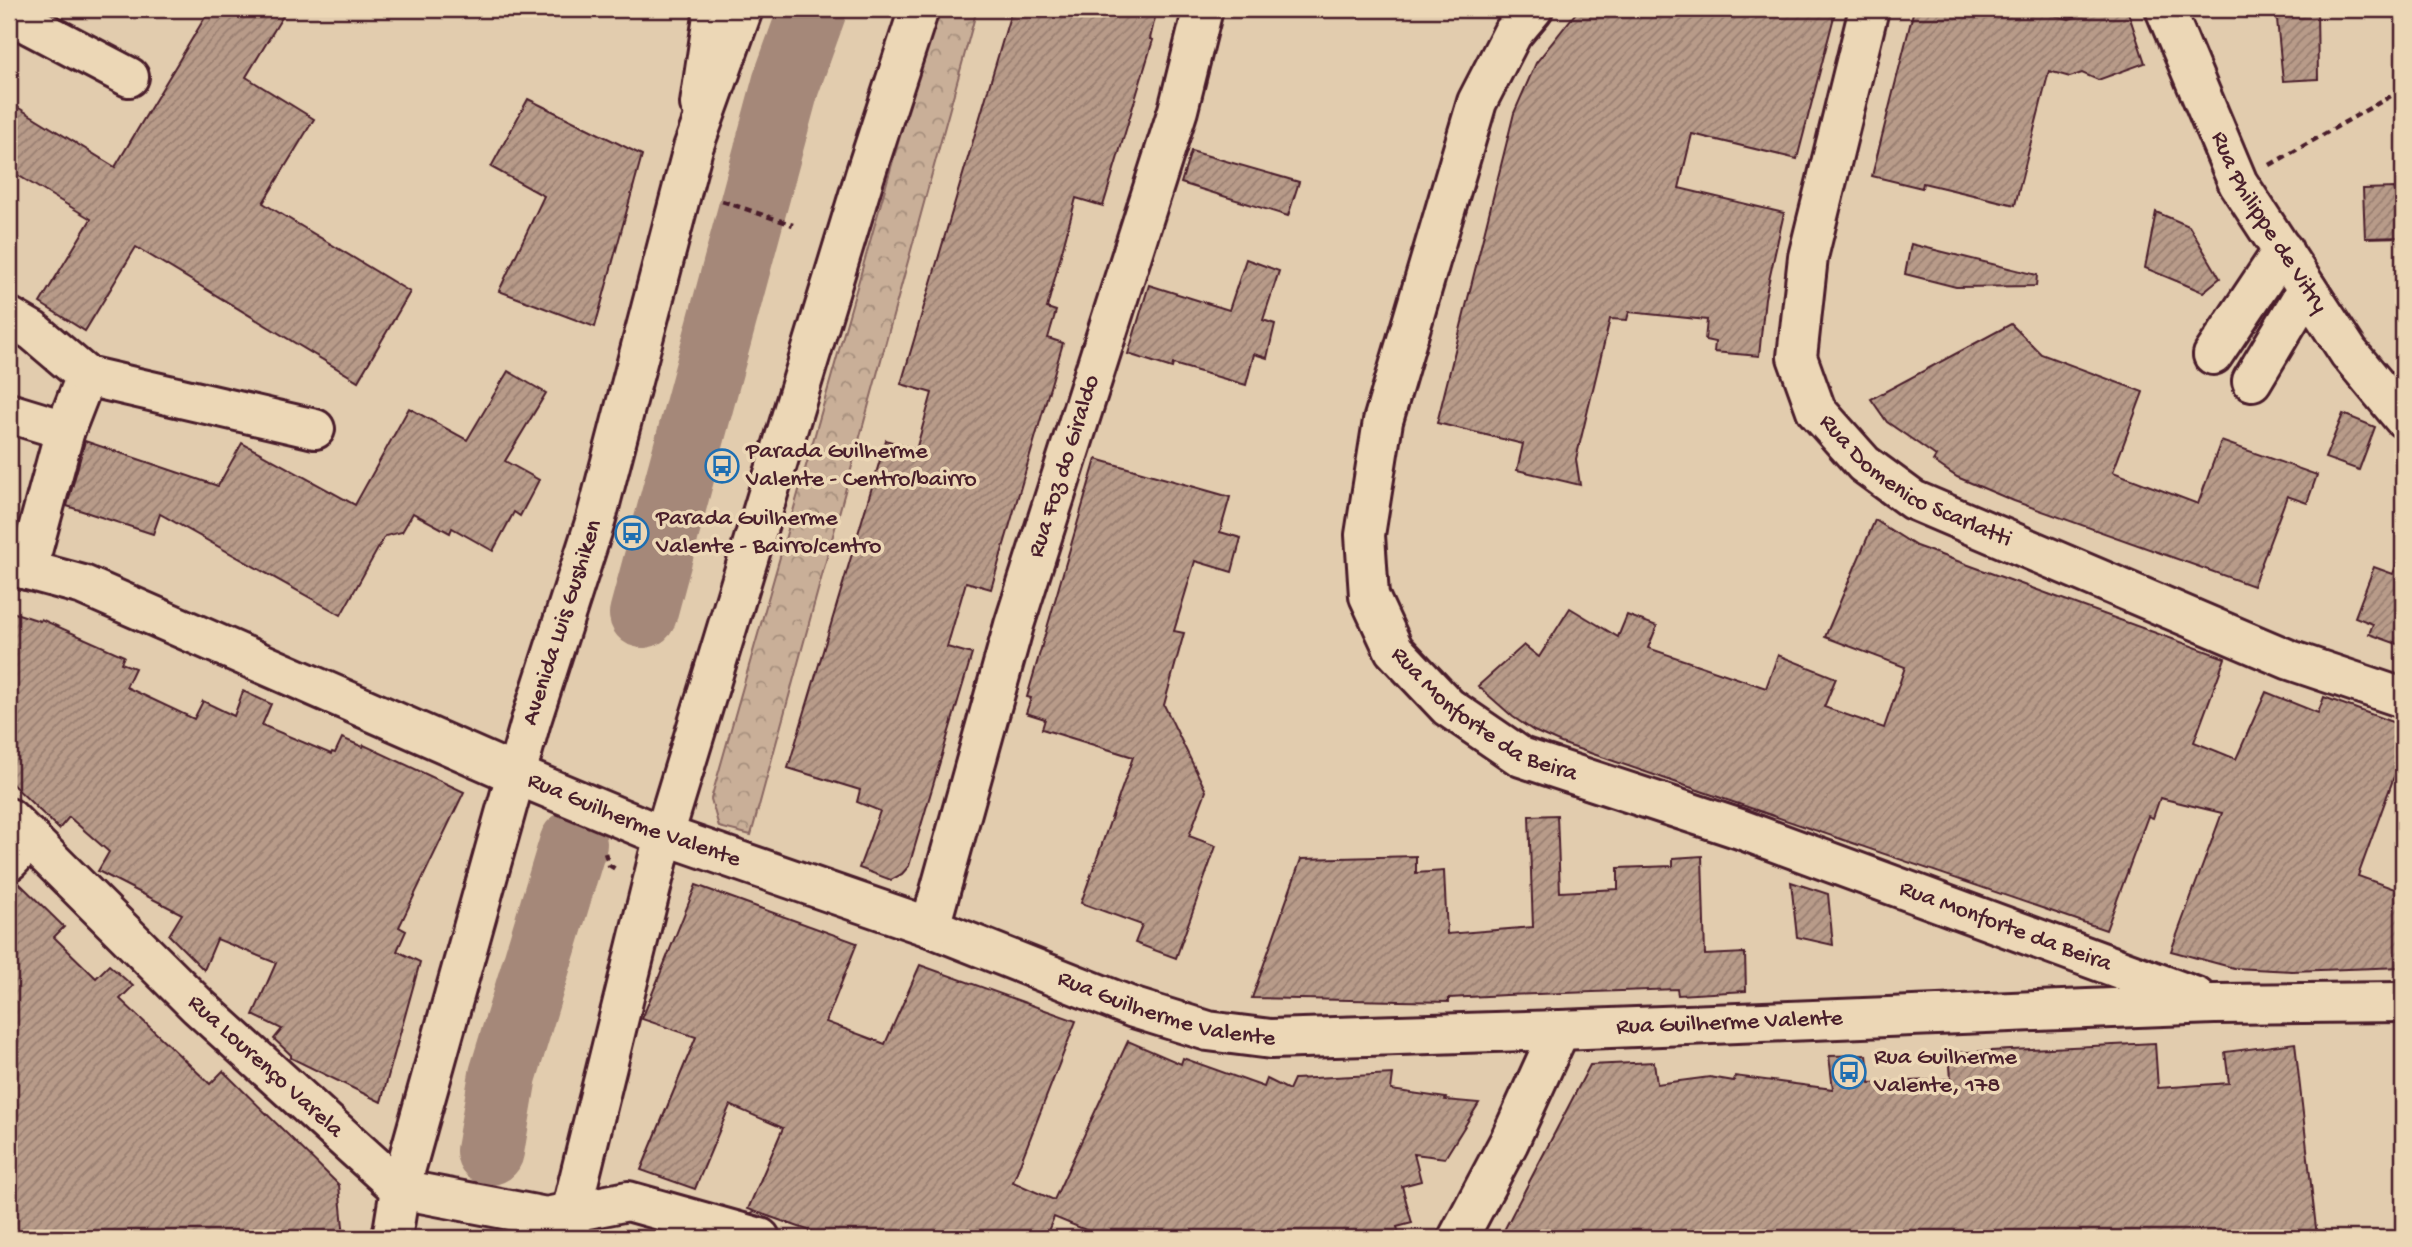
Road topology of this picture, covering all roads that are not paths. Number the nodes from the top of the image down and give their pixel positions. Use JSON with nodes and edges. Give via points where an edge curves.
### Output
{"nodes":[{"id":1,"x":713,"y":9,"type":"edge"},
{"id":2,"x":743,"y":9,"type":"edge"},
{"id":3,"x":919,"y":9,"type":"edge"},
{"id":4,"x":1203,"y":9,"type":"edge"},
{"id":5,"x":1533,"y":9,"type":"edge"},
{"id":6,"x":1869,"y":9,"type":"edge"},
{"id":7,"x":2165,"y":9,"type":"edge"},
{"id":8,"x":9,"y":14,"type":"edge"},
{"id":9,"x":129,"y":77,"type":"dead end"},
{"id":10,"x":693,"y":149,"type":"junction"},
{"id":11,"x":2283,"y":250,"type":"junction"},
{"id":12,"x":2307,"y":289,"type":"junction"},
{"id":13,"x":9,"y":317,"type":"edge"},
{"id":14,"x":2213,"y":355,"type":"dead end"},
{"id":15,"x":86,"y":376,"type":"junction"},
{"id":16,"x":2252,"y":381,"type":"dead end"},
{"id":17,"x":9,"y":413,"type":"edge"},
{"id":18,"x":2403,"y":418,"type":"edge"},
{"id":19,"x":315,"y":429,"type":"dead end"},
{"id":20,"x":65,"y":430,"type":"junction"},
{"id":21,"x":18,"y":568,"type":"edge"},
{"id":22,"x":2403,"y":698,"type":"edge"},
{"id":23,"x":517,"y":775,"type":"junction"},
{"id":24,"x":664,"y":835,"type":"junction"},
{"id":25,"x":16,"y":839,"type":"edge"},
{"id":26,"x":930,"y":927,"type":"junction"},
{"id":27,"x":2403,"y":1002,"type":"edge"},
{"id":28,"x":2214,"y":1004,"type":"junction"},
{"id":29,"x":1560,"y":1030,"type":"junction"},
{"id":30,"x":400,"y":1189,"type":"junction"},
{"id":31,"x":570,"y":1225,"type":"edge"},
{"id":32,"x":392,"y":1238,"type":"edge"},
{"id":33,"x":760,"y":1238,"type":"edge"},
{"id":34,"x":1458,"y":1238,"type":"edge"}],
"edges":[{"from":1,"to":10,"type":"street"},
{"from":2,"to":10,"type":"street","name":"Avenida Luis Gushiken"},
{"from":3,"to":24,"type":"street"},
{"from":4,"to":26,"type":"street","name":"Rua Foz do Giraldo","via":[[1178,110],[1014,625]]},
{"from":5,"to":28,"type":"street","name":"Rua Monforte da Beira","via":[[1513,34],[1477,102],[1383,421],[1365,535],[1370,596],[1394,650],[1448,707],[1521,757],[1740,829]]},
{"from":6,"to":22,"type":"street","name":"Rua Domenico Scarlatti","via":[[1808,257],[1797,356],[1816,410],[1864,464],[1913,500],[2290,660]]},
{"from":7,"to":11,"type":"street","name":"Rua Philippe de Vitry","via":[[2238,183]]},
{"from":8,"to":9,"type":"street"},
{"from":10,"to":23,"type":"street","name":"Avenida Luis Gushiken","via":[[590,537]]},
{"from":11,"to":12,"type":"street","name":"Rua Philippe de Vitry"},
{"from":11,"to":14,"type":"street"},
{"from":12,"to":16,"type":"street"},
{"from":12,"to":18,"type":"street","name":"Rua Philippe de Vitry","via":[[2349,353]]},
{"from":13,"to":15,"type":"street"},
{"from":15,"to":19,"type":"street"},
{"from":15,"to":20,"type":"street"},
{"from":17,"to":20,"type":"street"},
{"from":20,"to":21,"type":"street"},
{"from":21,"to":23,"type":"street","name":"Rua Guilherme Valente","via":[[83,585]]},
{"from":23,"to":24,"type":"street","name":"Rua Guilherme Valente"},
{"from":23,"to":30,"type":"street","name":"Avenida Luis Gushiken"},
{"from":24,"to":26,"type":"street","name":"Rua Guilherme Valente"},
{"from":24,"to":31,"type":"street"},
{"from":25,"to":30,"type":"street","name":"Rua Lourenço Varela"},
{"from":26,"to":29,"type":"street","name":"Rua Guilherme Valente","via":[[1134,1008],[1208,1031],[1271,1039]]},
{"from":27,"to":28,"type":"street","name":"Rua Guilherme Valente"},
{"from":28,"to":29,"type":"street","name":"Rua Guilherme Valente"},
{"from":29,"to":34,"type":"street","via":[[1509,1142]]},
{"from":30,"to":31,"type":"street"},
{"from":30,"to":32,"type":"street","name":"Avenida Luis Gushiken"},
{"from":31,"to":33,"type":"street","via":[[628,1201]]}]}
